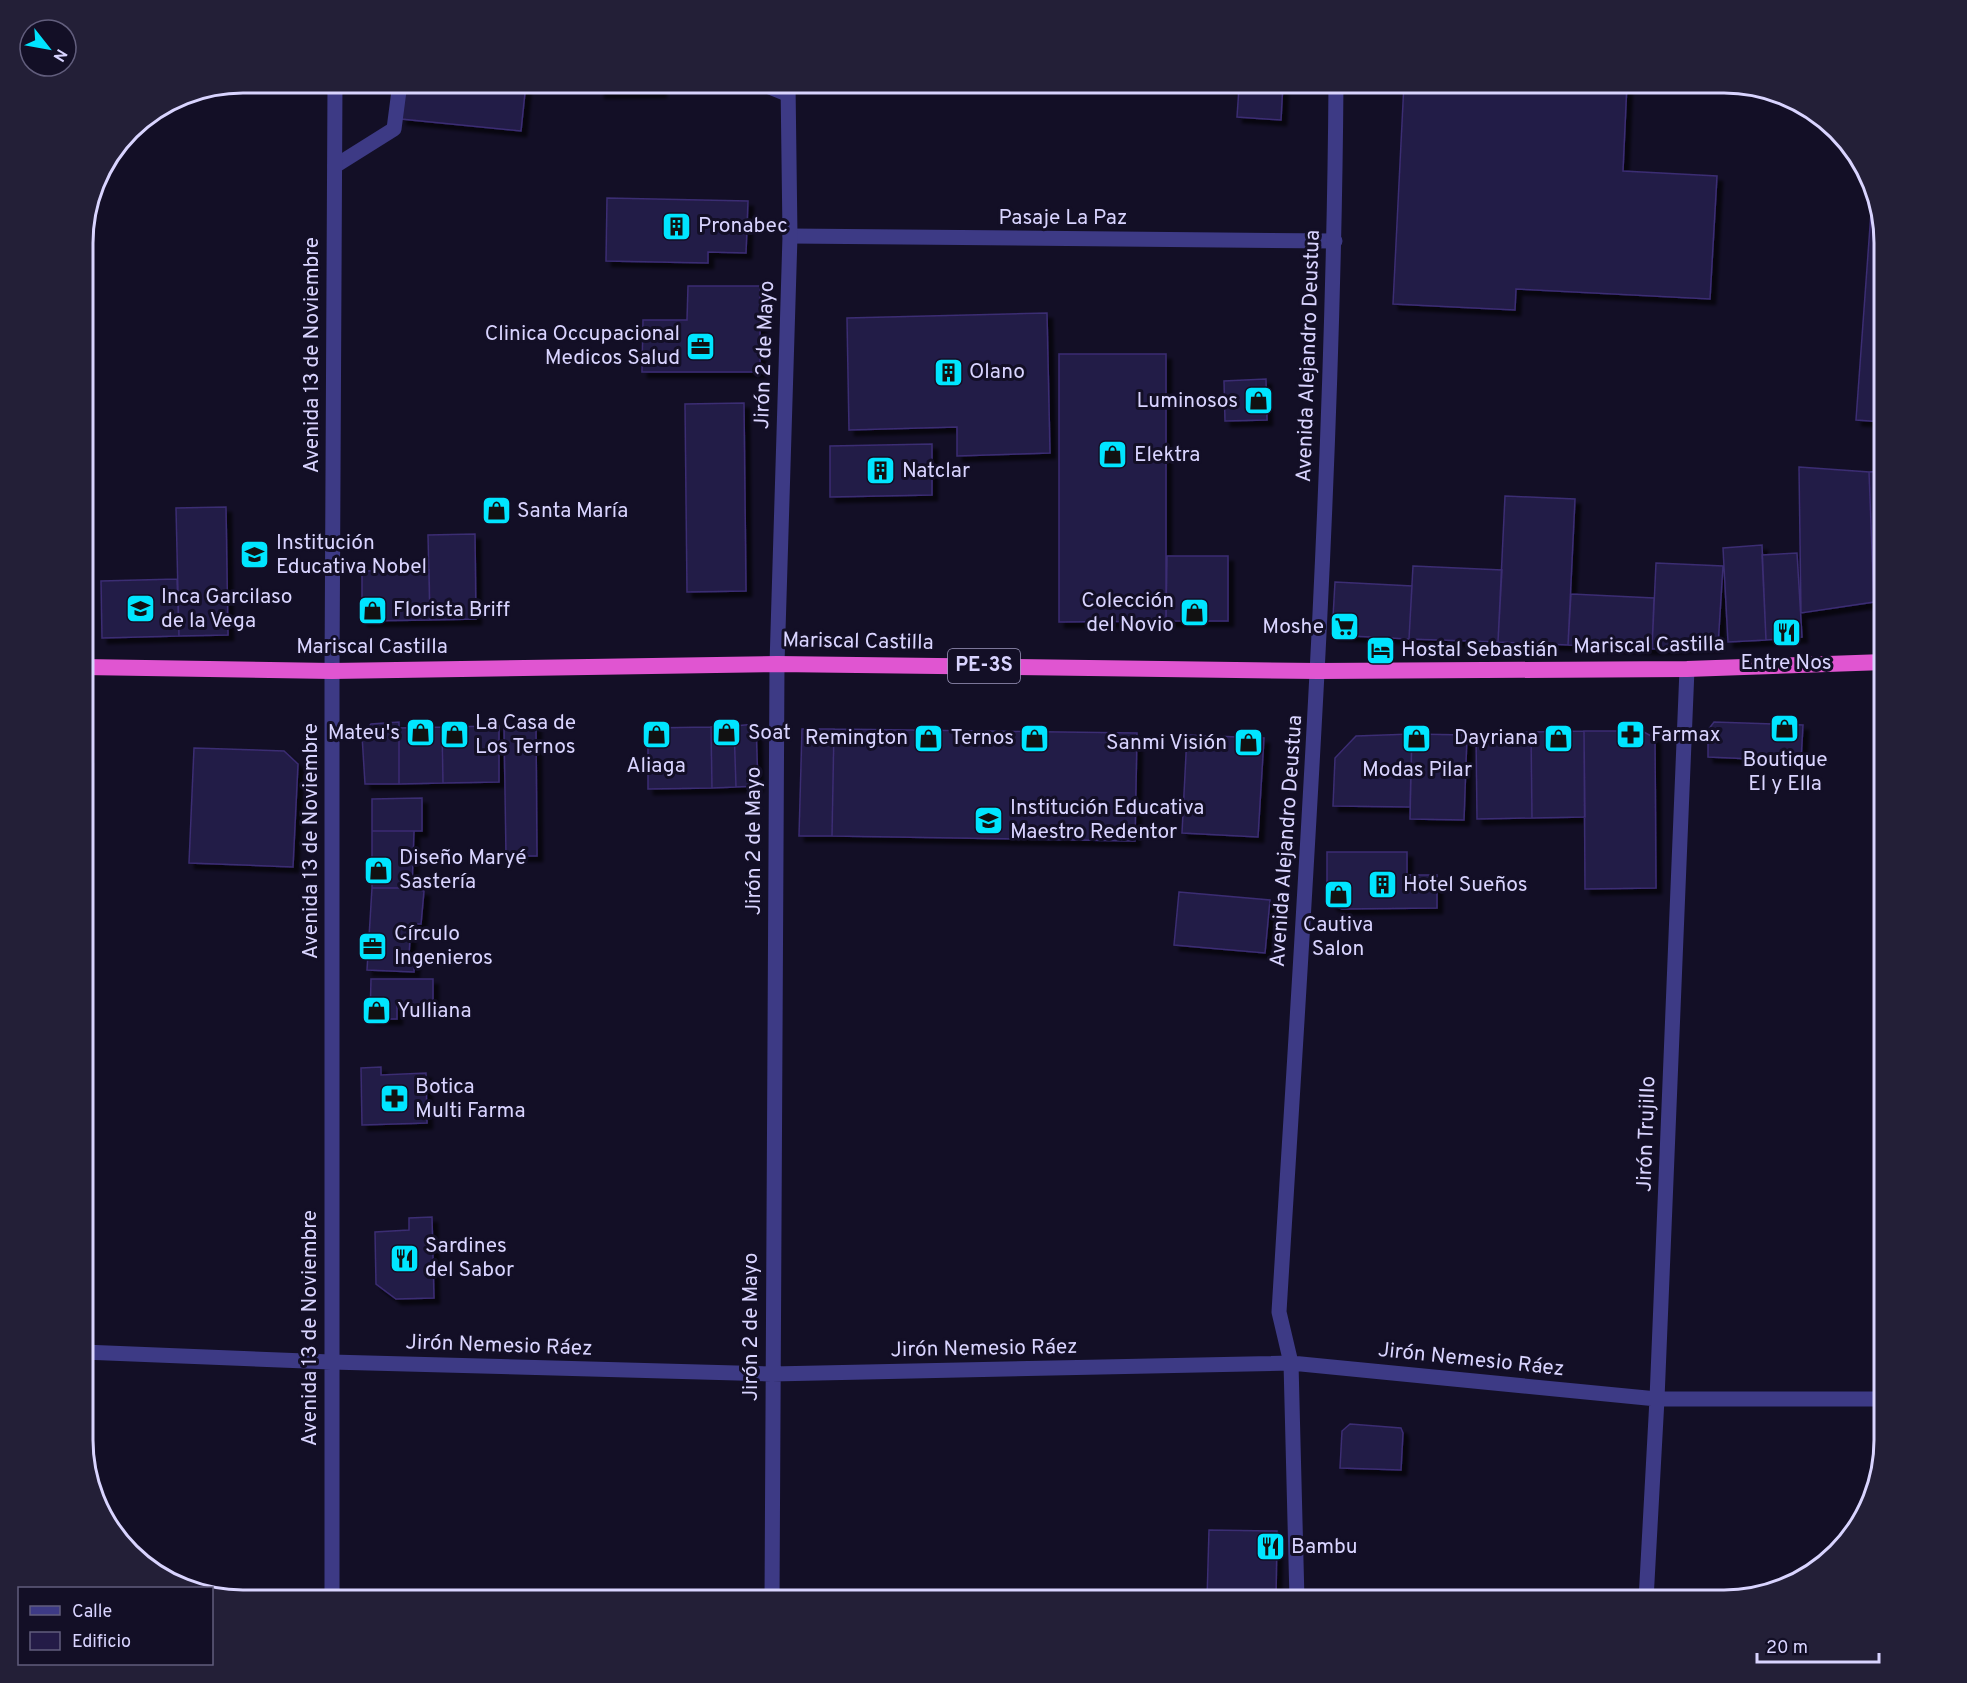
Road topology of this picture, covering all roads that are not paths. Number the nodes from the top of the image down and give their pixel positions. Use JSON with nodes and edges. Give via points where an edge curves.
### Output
{"nodes":[{"id":1,"x":335,"y":93,"type":"edge"},
{"id":2,"x":399,"y":93,"type":"edge"},
{"id":3,"x":788,"y":93,"type":"edge"},
{"id":4,"x":1336,"y":93,"type":"edge"},
{"id":5,"x":334,"y":166,"type":"junction"},
{"id":6,"x":790,"y":236,"type":"junction"},
{"id":7,"x":1335,"y":241,"type":"junction"},
{"id":8,"x":1874,"y":662,"type":"edge"},
{"id":9,"x":777,"y":664,"type":"junction"},
{"id":10,"x":93,"y":667,"type":"edge"},
{"id":11,"x":1687,"y":669,"type":"junction"},
{"id":12,"x":332,"y":671,"type":"junction"},
{"id":13,"x":1318,"y":671,"type":"junction"},
{"id":14,"x":93,"y":1352,"type":"edge"},
{"id":15,"x":331,"y":1362,"type":"junction"},
{"id":16,"x":1292,"y":1363,"type":"junction"},
{"id":17,"x":772,"y":1374,"type":"junction"},
{"id":18,"x":1657,"y":1399,"type":"junction"},
{"id":19,"x":1874,"y":1399,"type":"edge"},
{"id":20,"x":332,"y":1590,"type":"edge"},
{"id":21,"x":772,"y":1590,"type":"edge"},
{"id":22,"x":1297,"y":1590,"type":"edge"},
{"id":23,"x":1647,"y":1590,"type":"edge"}],
"edges":[{"from":1,"to":5,"type":"street","name":"Avenida 13 de Noviembre"},
{"from":2,"to":5,"type":"street","via":[[394,129]]},
{"from":3,"to":6,"type":"street","name":"Jirón 2 de Mayo"},
{"from":4,"to":7,"type":"street","name":"Avenida Alejandro Deustua"},
{"from":5,"to":12,"type":"street","name":"Avenida 13 de Noviembre"},
{"from":6,"to":7,"type":"street","name":"Pasaje La Paz"},
{"from":6,"to":9,"type":"street","name":"Jirón 2 de Mayo"},
{"from":7,"to":13,"type":"street","name":"Avenida Alejandro Deustua"},
{"from":8,"to":11,"type":"highway","name":"Mariscal Castilla","number":"PE-3S"},
{"from":9,"to":12,"type":"highway","name":"Mariscal Castilla","number":"PE-3S"},
{"from":9,"to":13,"type":"highway","name":"Mariscal Castilla","number":"PE-3S"},
{"from":9,"to":17,"type":"street","name":"Jirón 2 de Mayo"},
{"from":10,"to":12,"type":"highway","name":"Mariscal Castilla","number":"PE-3S"},
{"from":11,"to":13,"type":"highway","name":"Mariscal Castilla","number":"PE-3S"},
{"from":11,"to":18,"type":"street","name":"Jirón Trujillo"},
{"from":12,"to":15,"type":"street","name":"Avenida 13 de Noviembre"},
{"from":13,"to":16,"type":"street","name":"Avenida Alejandro Deustua","via":[[1279,1312]]},
{"from":14,"to":15,"type":"street","name":"Jirón Nemesio Ráez"},
{"from":15,"to":17,"type":"street","name":"Jirón Nemesio Ráez"},
{"from":15,"to":20,"type":"street","name":"Avenida 13 de Noviembre"},
{"from":16,"to":17,"type":"street","name":"Jirón Nemesio Ráez"},
{"from":16,"to":18,"type":"street","name":"Jirón Nemesio Ráez"},
{"from":16,"to":22,"type":"street","name":"Avenida Alejandro Deustua"},
{"from":17,"to":21,"type":"street","name":"Jirón 2 de Mayo"},
{"from":18,"to":19,"type":"street","name":"Jirón Nemesio Ráez"},
{"from":18,"to":23,"type":"street","name":"Jirón Trujillo"}]}
